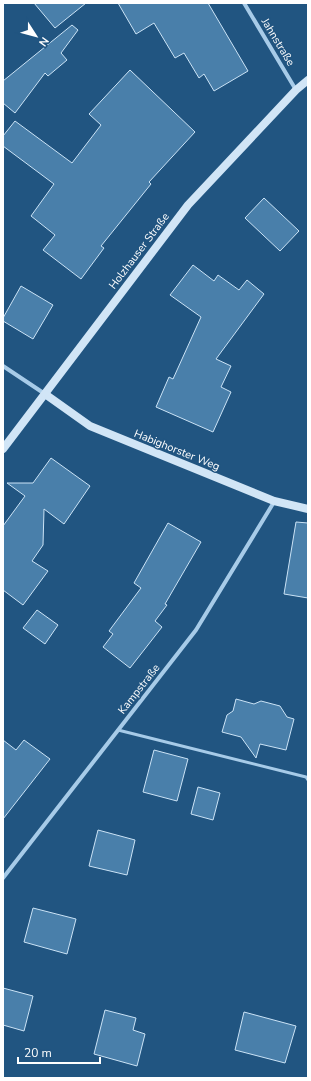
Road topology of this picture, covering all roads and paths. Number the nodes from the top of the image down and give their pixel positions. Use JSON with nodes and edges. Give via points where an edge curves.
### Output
{"nodes":[{"id":1,"x":244,"y":3,"type":"edge"},
{"id":2,"x":308,"y":80,"type":"edge"},
{"id":3,"x":296,"y":90,"type":"junction"},
{"id":4,"x":3,"y":366,"type":"edge"},
{"id":5,"x":45,"y":394,"type":"junction"},
{"id":6,"x":3,"y":449,"type":"edge"},
{"id":7,"x":274,"y":501,"type":"junction"},
{"id":8,"x":308,"y":509,"type":"edge"},
{"id":9,"x":118,"y":730,"type":"junction"},
{"id":10,"x":308,"y":780,"type":"edge"},
{"id":11,"x":3,"y":878,"type":"edge"}],
"edges":[{"from":1,"to":3,"type":"street","name":"Jahnstraße"},
{"from":2,"to":3,"type":"street","name":"Holzhauser Straße"},
{"from":3,"to":5,"type":"street","name":"Holzhauser Straße","via":[[188,205]]},
{"from":4,"to":5,"type":"street"},
{"from":5,"to":6,"type":"street","name":"Holzhauser Straße"},
{"from":5,"to":7,"type":"street","name":"Habighorster Weg","via":[[90,426]]},
{"from":7,"to":8,"type":"street","name":"Habighorster Weg"},
{"from":7,"to":9,"type":"street","name":"Kampstraße","via":[[196,630]]},
{"from":9,"to":10,"type":"lane","via":[[306,777]]},
{"from":9,"to":11,"type":"street","name":"Kampstraße"}]}
